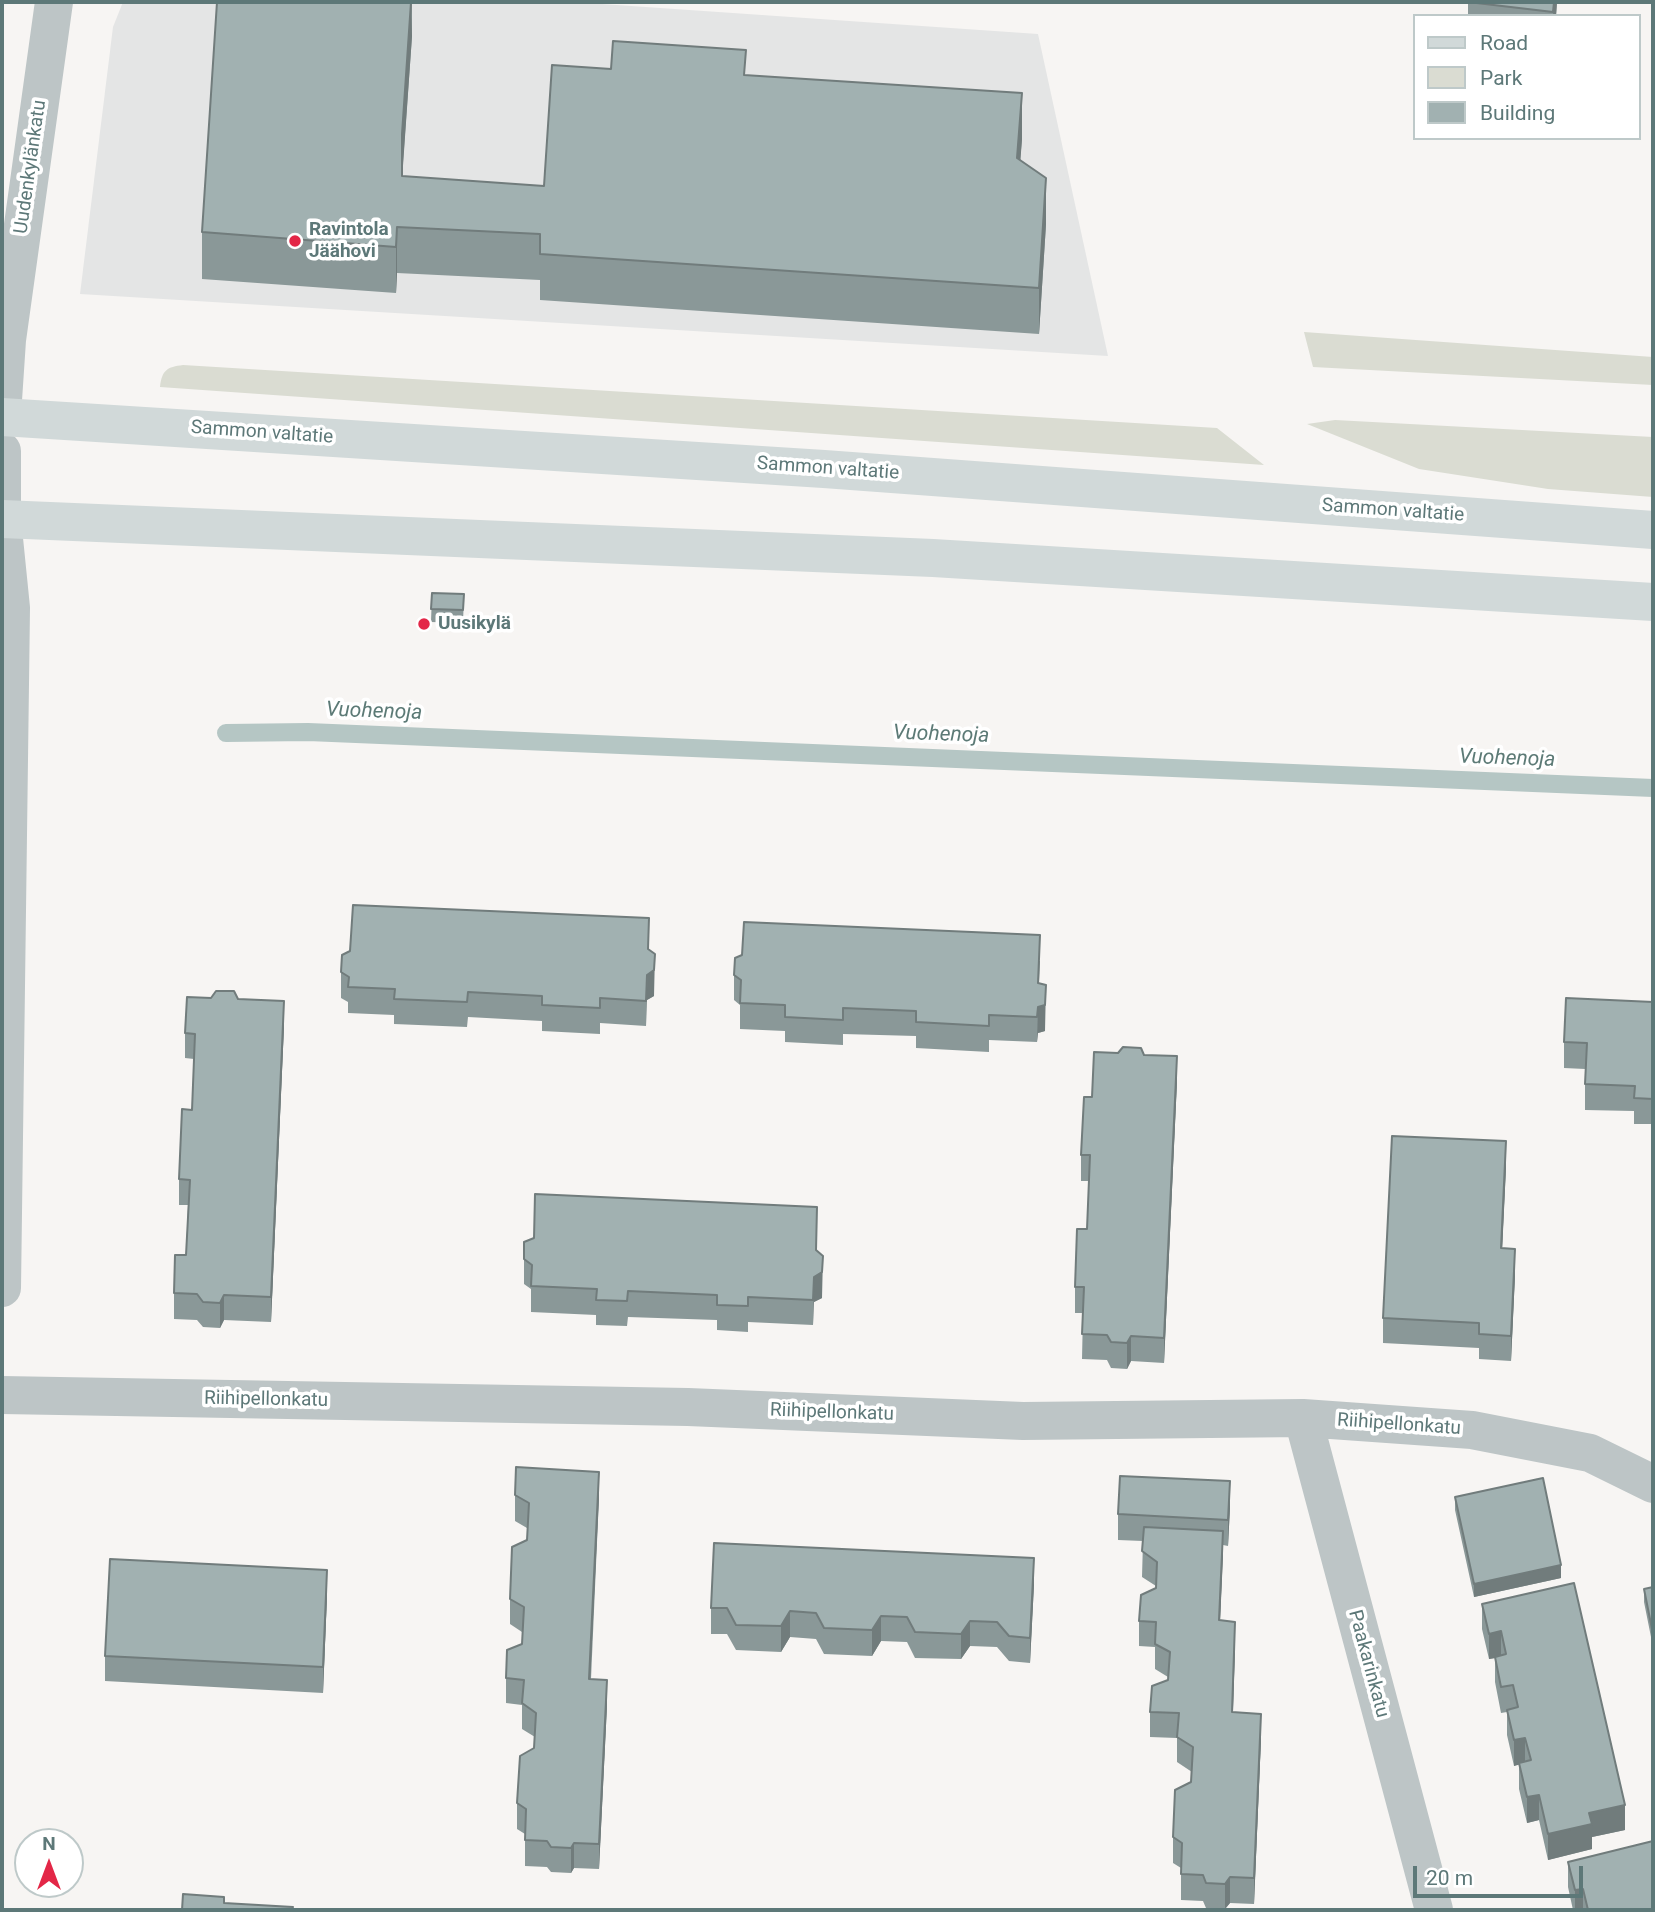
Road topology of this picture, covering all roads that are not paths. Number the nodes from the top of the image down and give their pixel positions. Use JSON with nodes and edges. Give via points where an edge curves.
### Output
{"nodes":[{"id":1,"x":54,"y":2,"type":"edge"},
{"id":2,"x":2,"y":416,"type":"edge"},
{"id":3,"x":2,"y":451,"type":"edge"},
{"id":4,"x":2,"y":519,"type":"edge"},
{"id":5,"x":1653,"y":530,"type":"edge"},
{"id":6,"x":1653,"y":602,"type":"edge"},
{"id":7,"x":2,"y":1288,"type":"edge"},
{"id":8,"x":2,"y":1395,"type":"edge"},
{"id":9,"x":1303,"y":1418,"type":"junction"},
{"id":10,"x":1653,"y":1484,"type":"edge"},
{"id":11,"x":1434,"y":1910,"type":"edge"}],
"edges":[{"from":1,"to":2,"type":"street","name":"Uudenkylänkatu","via":[[7,340]]},
{"from":2,"to":5,"type":"main road","name":"Sammon valtatie","via":[[837,470]]},
{"from":3,"to":4,"type":"street"},
{"from":4,"to":6,"type":"main road","via":[[919,557]]},
{"from":4,"to":7,"type":"street","via":[[11,608]]},
{"from":8,"to":9,"type":"street","name":"Riihipellonkatu","via":[[688,1407],[1023,1421]]},
{"from":9,"to":10,"type":"street","name":"Riihipellonkatu","via":[[1472,1430],[1590,1453]]},
{"from":9,"to":11,"type":"street","name":"Paakarinkatu"}]}
